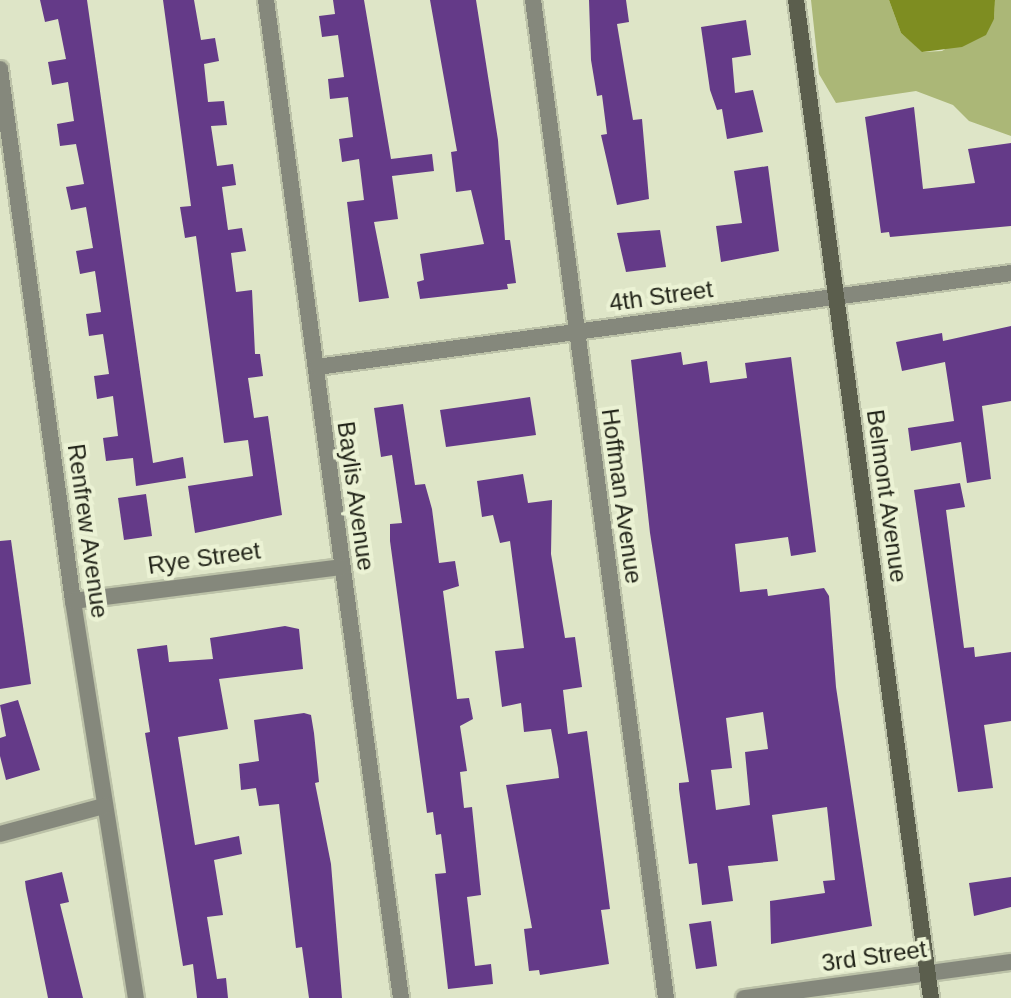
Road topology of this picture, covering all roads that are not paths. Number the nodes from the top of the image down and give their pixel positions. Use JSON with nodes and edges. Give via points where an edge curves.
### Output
{"nodes":[{"id":1,"x":266,"y":0,"type":"edge"},
{"id":2,"x":533,"y":0,"type":"edge"},
{"id":3,"x":796,"y":0,"type":"edge"},
{"id":4,"x":0,"y":69,"type":"edge"},
{"id":5,"x":1011,"y":273,"type":"edge"},
{"id":6,"x":836,"y":297,"type":"junction"},
{"id":7,"x":576,"y":332,"type":"junction"},
{"id":8,"x":317,"y":367,"type":"junction"},
{"id":9,"x":341,"y":567,"type":"junction"},
{"id":10,"x":73,"y":601,"type":"junction"},
{"id":11,"x":104,"y":806,"type":"junction"},
{"id":12,"x":0,"y":834,"type":"edge"},
{"id":13,"x":1011,"y":962,"type":"edge"},
{"id":14,"x":928,"y":973,"type":"junction"},
{"id":15,"x":136,"y":998,"type":"edge"},
{"id":16,"x":401,"y":998,"type":"edge"},
{"id":17,"x":666,"y":998,"type":"edge"},
{"id":18,"x":744,"y":998,"type":"edge"},
{"id":19,"x":931,"y":998,"type":"edge"}],
"edges":[{"from":1,"to":8,"type":"street","name":"Baylis Avenue"},
{"from":2,"to":7,"type":"street","name":"Hoffman Avenue"},
{"from":3,"to":6,"type":"street","name":"Belmont Avenue"},
{"from":4,"to":10,"type":"street","name":"Renfrew Avenue"},
{"from":5,"to":6,"type":"street","name":"4th Street"},
{"from":6,"to":7,"type":"street","name":"4th Street"},
{"from":6,"to":14,"type":"street","name":"Belmont Avenue"},
{"from":7,"to":8,"type":"street","name":"4th Street"},
{"from":7,"to":17,"type":"street","name":"Hoffman Avenue"},
{"from":8,"to":9,"type":"street","name":"Baylis Avenue"},
{"from":9,"to":10,"type":"street","name":"Rye Street"},
{"from":9,"to":16,"type":"street","name":"Baylis Avenue"},
{"from":10,"to":11,"type":"street","name":"Renfrew Avenue"},
{"from":11,"to":12,"type":"street"},
{"from":11,"to":15,"type":"street","name":"Renfrew Avenue"},
{"from":13,"to":14,"type":"street","name":"3rd Street"},
{"from":14,"to":18,"type":"street","name":"3rd Street"},
{"from":14,"to":19,"type":"street","name":"Belmont Avenue"}]}
